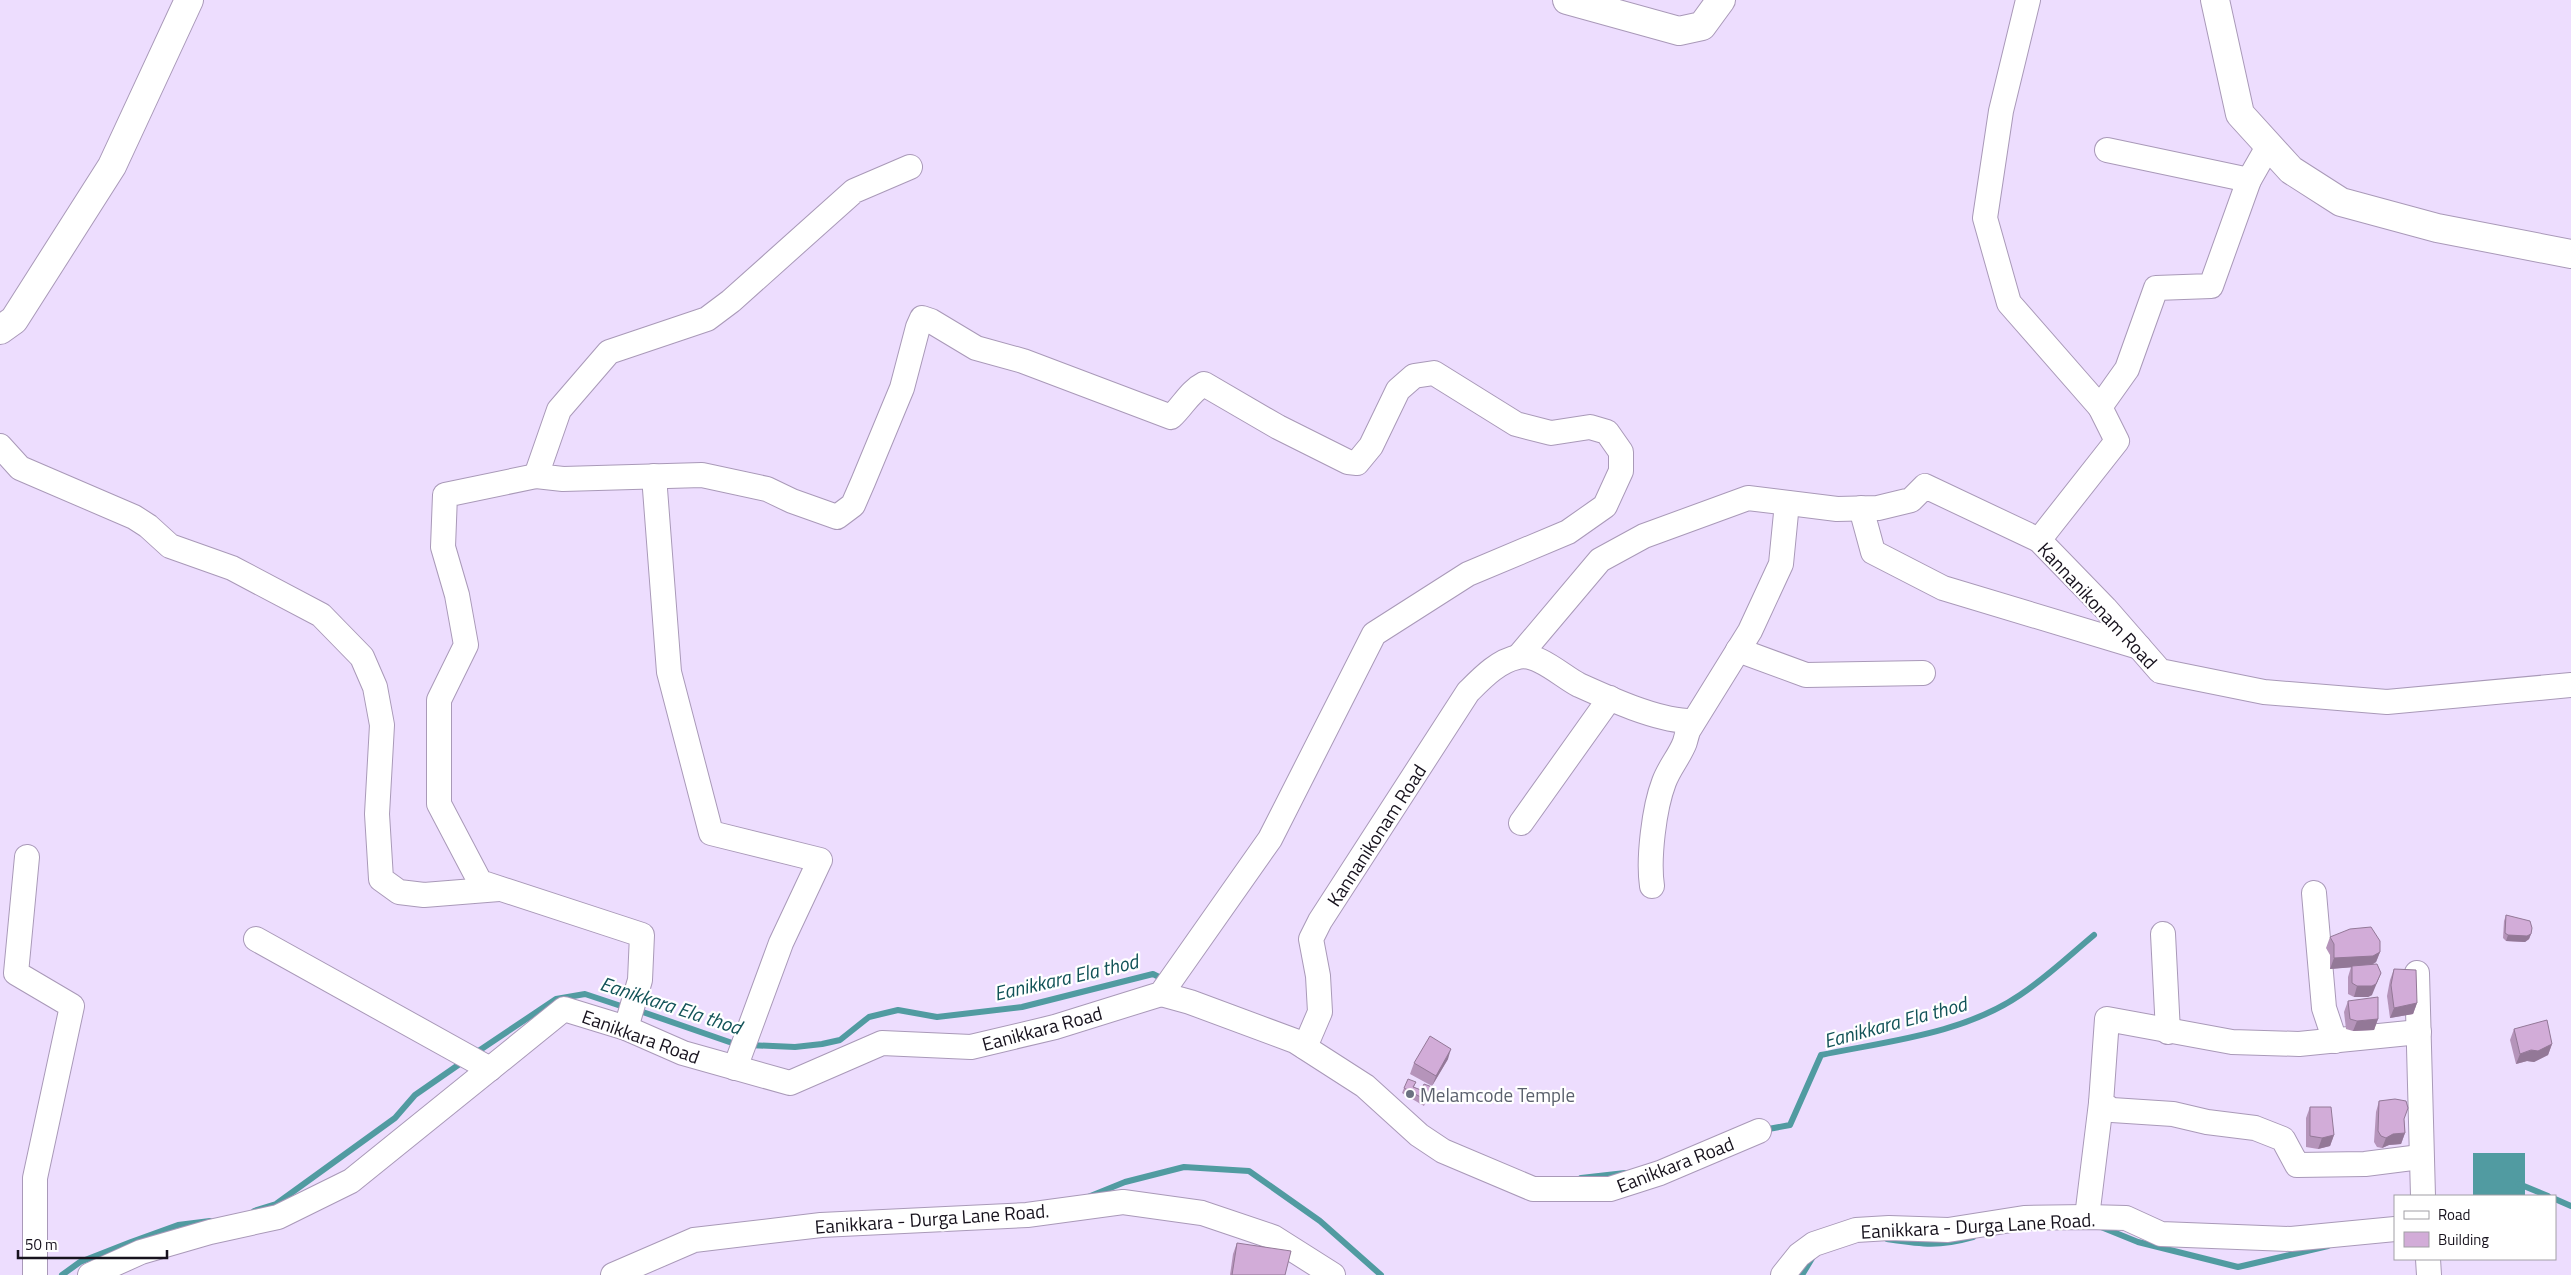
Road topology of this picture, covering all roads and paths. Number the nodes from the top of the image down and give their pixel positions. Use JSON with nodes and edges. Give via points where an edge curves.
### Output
{"nodes":[{"id":1,"x":189,"y":0,"type":"edge"},
{"id":2,"x":1567,"y":0,"type":"edge"},
{"id":3,"x":1721,"y":0,"type":"edge"},
{"id":4,"x":2028,"y":0,"type":"edge"},
{"id":5,"x":2215,"y":0,"type":"edge"},
{"id":6,"x":2269,"y":145,"type":"junction"},
{"id":7,"x":2107,"y":150,"type":"dead end"},
{"id":8,"x":910,"y":166,"type":"dead end"},
{"id":9,"x":2249,"y":180,"type":"junction"},
{"id":10,"x":2571,"y":254,"type":"edge"},
{"id":11,"x":0,"y":330,"type":"edge"},
{"id":12,"x":2100,"y":408,"type":"junction"},
{"id":13,"x":0,"y":446,"type":"edge"},
{"id":14,"x":536,"y":476,"type":"junction"},
{"id":15,"x":654,"y":476,"type":"junction"},
{"id":16,"x":1787,"y":504,"type":"junction"},
{"id":17,"x":1861,"y":508,"type":"junction"},
{"id":18,"x":2040,"y":540,"type":"junction"},
{"id":19,"x":2139,"y":647,"type":"junction"},
{"id":20,"x":1738,"y":650,"type":"junction"},
{"id":21,"x":1519,"y":656,"type":"junction"},
{"id":22,"x":1923,"y":673,"type":"dead end"},
{"id":23,"x":2571,"y":685,"type":"edge"},
{"id":24,"x":1610,"y":698,"type":"junction"},
{"id":25,"x":1688,"y":731,"type":"junction"},
{"id":26,"x":1520,"y":823,"type":"dead end"},
{"id":27,"x":27,"y":857,"type":"dead end"},
{"id":28,"x":1652,"y":886,"type":"dead end"},
{"id":29,"x":500,"y":888,"type":"junction"},
{"id":30,"x":2314,"y":893,"type":"dead end"},
{"id":31,"x":2163,"y":934,"type":"dead end"},
{"id":32,"x":256,"y":939,"type":"dead end"},
{"id":33,"x":2417,"y":973,"type":"edge"},
{"id":34,"x":1167,"y":986,"type":"junction"},
{"id":35,"x":630,"y":1015,"type":"junction"},
{"id":36,"x":2168,"y":1032,"type":"junction"},
{"id":37,"x":2420,"y":1032,"type":"junction"},
{"id":38,"x":2335,"y":1041,"type":"junction"},
{"id":39,"x":1307,"y":1043,"type":"junction"},
{"id":40,"x":735,"y":1068,"type":"junction"},
{"id":41,"x":490,"y":1069,"type":"junction"},
{"id":42,"x":2101,"y":1104,"type":"junction"},
{"id":43,"x":1759,"y":1131,"type":"dead end"},
{"id":44,"x":2420,"y":1158,"type":"junction"},
{"id":45,"x":2422,"y":1195,"type":"edge"},
{"id":46,"x":2087,"y":1217,"type":"junction"},
{"id":47,"x":2394,"y":1229,"type":"edge"},
{"id":48,"x":2428,"y":1260,"type":"edge"},
{"id":49,"x":35,"y":1275,"type":"edge"},
{"id":50,"x":90,"y":1275,"type":"edge"},
{"id":51,"x":613,"y":1275,"type":"edge"},
{"id":52,"x":1333,"y":1275,"type":"edge"},
{"id":53,"x":1783,"y":1275,"type":"edge"},
{"id":54,"x":2430,"y":1275,"type":"edge"}],
"edges":[{"from":1,"to":11,"type":"street","via":[[112,166],[14,320]]},
{"from":2,"to":3,"type":"street","via":[[1679,31],[1702,26]]},
{"from":4,"to":12,"type":"street","via":[[2002,111],[1985,218],[2009,303]]},
{"from":5,"to":6,"type":"street","via":[[2240,114]]},
{"from":6,"to":9,"type":"street"},
{"from":6,"to":10,"type":"street","via":[[2291,170],[2341,202],[2437,228]]},
{"from":7,"to":9,"type":"street"},
{"from":8,"to":14,"type":"street","via":[[854,191],[708,319],[609,352],[559,410]]},
{"from":9,"to":12,"type":"street","via":[[2212,286],[2156,288],[2127,369]]},
{"from":12,"to":18,"type":"street","via":[[2117,441]]},
{"from":13,"to":29,"type":"street","via":[[20,468],[134,517],[170,546],[232,568],[321,615],[362,657],[375,687],[382,725],[377,814],[381,879],[399,892],[424,895]]},
{"from":14,"to":15,"type":"street","via":[[564,479]]},
{"from":14,"to":29,"type":"street","via":[[445,495],[443,547],[466,645],[439,700],[439,804],[480,882]]},
{"from":15,"to":34,"type":"street","via":[[702,475],[767,489],[837,517],[853,505],[863,482],[902,388],[922,318],[976,348],[1023,361],[1171,417],[1194,389],[1204,384],[1278,427],[1348,462],[1357,463],[1372,446],[1398,390],[1414,376],[1434,373],[1516,424],[1551,433],[1590,427],[1607,432],[1621,452],[1621,471],[1605,506],[1568,532],[1468,574],[1374,634],[1270,840]]},
{"from":15,"to":40,"type":"street","via":[[669,672],[711,833],[820,860],[781,944]]},
{"from":16,"to":17,"type":"street","name":"Kannanikonam Road"},
{"from":16,"to":20,"type":"street","via":[[1781,564]]},
{"from":16,"to":21,"type":"street","name":"Kannanikonam Road","via":[[1748,498],[1644,536],[1612,552],[1600,560]]},
{"from":17,"to":18,"type":"street","name":"Kannanikonam Road","via":[[1900,504],[1911,500],[1925,486]]},
{"from":17,"to":19,"type":"street","via":[[1873,552],[1943,588]]},
{"from":18,"to":19,"type":"street","name":"Kannanikonam Road"},
{"from":19,"to":23,"type":"street","name":"Kannanikonam Road","via":[[2160,671],[2264,692],[2387,702]]},
{"from":20,"to":22,"type":"street","via":[[1806,675]]},
{"from":20,"to":25,"type":"street"},
{"from":21,"to":24,"type":"street","via":[[1552,666],[1576,684]]},
{"from":21,"to":39,"type":"street","name":"Kannanikonam Road","via":[[1486,674],[1468,692],[1320,921],[1311,939],[1320,1012]]},
{"from":24,"to":25,"type":"street","via":[[1672,720],[1687,721]]},
{"from":24,"to":26,"type":"street"},
{"from":25,"to":28,"type":"street","via":[[1685,744],[1664,780],[1655,816]]},
{"from":27,"to":49,"type":"street","via":[[16,973],[72,1006],[35,1178]]},
{"from":29,"to":35,"type":"street","via":[[642,934],[640,980]]},
{"from":30,"to":38,"type":"street","via":[[2324,1008]]},
{"from":31,"to":36,"type":"street"},
{"from":32,"to":41,"type":"street"},
{"from":33,"to":37,"type":"street"},
{"from":34,"to":39,"type":"street","name":"Eanikkara Road","via":[[1198,1005]]},
{"from":34,"to":40,"type":"street","name":"Eanikkara Road","via":[[1055,1027],[971,1047],[882,1043],[790,1083]]},
{"from":35,"to":40,"type":"street","name":"Eanikkara Road","via":[[683,1052]]},
{"from":35,"to":41,"type":"street","name":"Eanikkara Road","via":[[564,1009]]},
{"from":36,"to":38,"type":"street","via":[[2232,1042],[2299,1044]]},
{"from":36,"to":42,"type":"street","via":[[2107,1019]]},
{"from":37,"to":38,"type":"street"},
{"from":37,"to":44,"type":"street"},
{"from":39,"to":43,"type":"street","name":"Eanikkara Road","via":[[1443,1152],[1532,1189],[1610,1189],[1660,1173]]},
{"from":41,"to":50,"type":"street","name":"Eanikkara Road","via":[[351,1181],[278,1217],[141,1252]]},
{"from":42,"to":44,"type":"street","via":[[2112,1110],[2173,1114],[2255,1128],[2283,1140],[2297,1165],[2365,1164]]},
{"from":42,"to":46,"type":"street"},
{"from":44,"to":45,"type":"street"},
{"from":46,"to":47,"type":"street","name":"Eanikkara - Durga Lane Road.","via":[[2126,1218],[2161,1234],[2291,1239]]},
{"from":46,"to":53,"type":"street","name":"Eanikkara - Durga Lane Road.","via":[[2024,1218],[1948,1230],[1856,1230],[1814,1244],[1799,1255]]},
{"from":48,"to":54,"type":"street"},
{"from":51,"to":52,"type":"street","name":"Eanikkara - Durga Lane Road.","via":[[694,1240],[821,1225],[1027,1215],[1123,1202],[1202,1213],[1273,1237]]}]}
